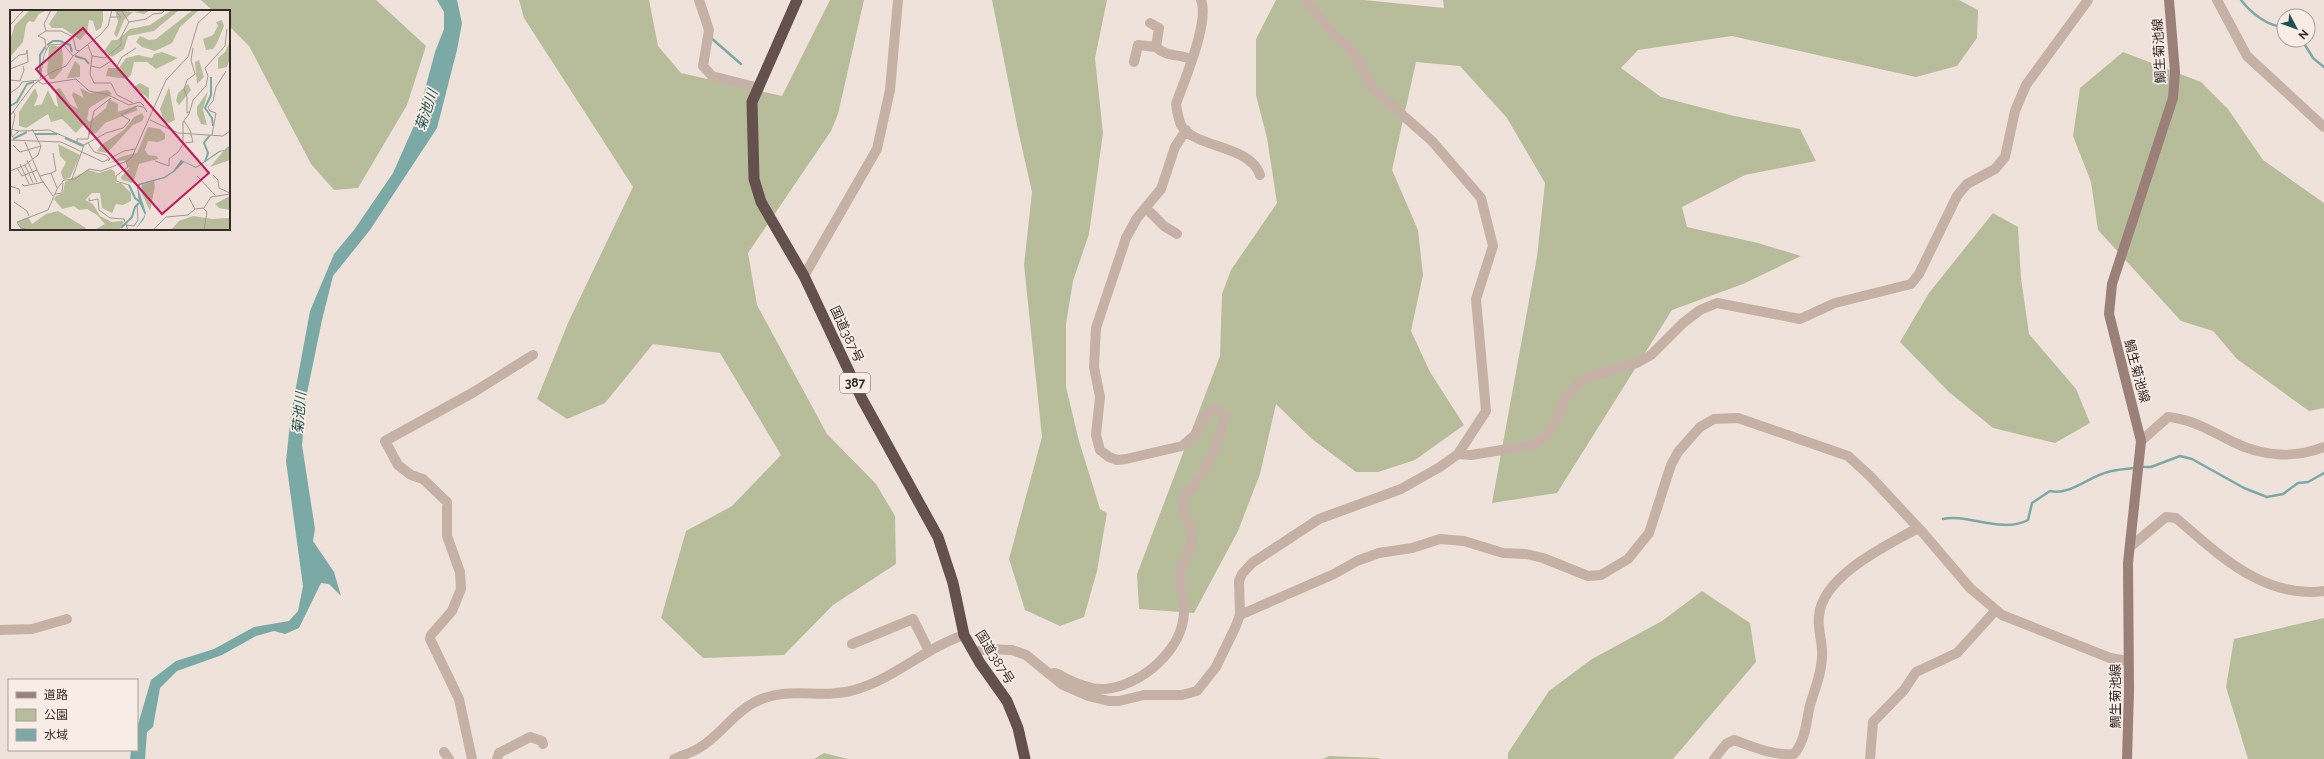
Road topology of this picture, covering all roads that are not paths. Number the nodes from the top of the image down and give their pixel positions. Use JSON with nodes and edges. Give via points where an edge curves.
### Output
{"nodes":[{"id":1,"x":699,"y":0,"type":"edge"},
{"id":2,"x":797,"y":0,"type":"edge"},
{"id":3,"x":898,"y":0,"type":"edge"},
{"id":4,"x":1201,"y":0,"type":"edge"},
{"id":5,"x":1306,"y":0,"type":"edge"},
{"id":6,"x":2088,"y":0,"type":"edge"},
{"id":7,"x":2169,"y":0,"type":"edge"},
{"id":8,"x":2217,"y":0,"type":"edge"},
{"id":9,"x":1150,"y":23,"type":"dead end"},
{"id":10,"x":1156,"y":48,"type":"junction"},
{"id":11,"x":1191,"y":59,"type":"junction"},
{"id":12,"x":1134,"y":62,"type":"dead end"},
{"id":13,"x":759,"y":88,"type":"junction"},
{"id":14,"x":2324,"y":127,"type":"edge"},
{"id":15,"x":1186,"y":130,"type":"junction"},
{"id":16,"x":1260,"y":175,"type":"dead end"},
{"id":17,"x":1146,"y":208,"type":"junction"},
{"id":18,"x":1177,"y":234,"type":"dead end"},
{"id":19,"x":804,"y":276,"type":"junction"},
{"id":20,"x":533,"y":355,"type":"dead end"},
{"id":21,"x":2141,"y":441,"type":"junction"},
{"id":22,"x":2324,"y":447,"type":"edge"},
{"id":23,"x":1458,"y":454,"type":"junction"},
{"id":24,"x":1918,"y":528,"type":"junction"},
{"id":25,"x":2130,"y":547,"type":"junction"},
{"id":26,"x":2324,"y":591,"type":"edge"},
{"id":27,"x":1996,"y":610,"type":"junction"},
{"id":28,"x":1240,"y":615,"type":"junction"},
{"id":29,"x":68,"y":619,"type":"dead end"},
{"id":30,"x":0,"y":630,"type":"edge"},
{"id":31,"x":964,"y":635,"type":"junction"},
{"id":32,"x":852,"y":644,"type":"dead end"},
{"id":33,"x":929,"y":651,"type":"junction"},
{"id":34,"x":974,"y":652,"type":"junction"},
{"id":35,"x":2128,"y":661,"type":"junction"},
{"id":36,"x":1051,"y":674,"type":"junction"},
{"id":37,"x":544,"y":744,"type":"dead end"},
{"id":38,"x":472,"y":759,"type":"edge"},
{"id":39,"x":497,"y":759,"type":"edge"},
{"id":40,"x":674,"y":759,"type":"edge"},
{"id":41,"x":1025,"y":759,"type":"edge"},
{"id":42,"x":1714,"y":759,"type":"edge"},
{"id":43,"x":1870,"y":759,"type":"edge"},
{"id":44,"x":2127,"y":759,"type":"edge"}],
"edges":[{"from":1,"to":13,"type":"street","via":[[709,30],[703,66],[712,76]]},
{"from":2,"to":13,"type":"highway","name":"国道387号","number":"387"},
{"from":3,"to":19,"type":"street","via":[[890,90],[877,149]]},
{"from":4,"to":11,"type":"street","via":[[1204,10],[1201,28]]},
{"from":5,"to":23,"type":"street","via":[[1331,32],[1352,51],[1372,88],[1432,141],[1481,198],[1493,246],[1476,299],[1486,411]]},
{"from":6,"to":23,"type":"street","via":[[2026,84],[2015,111],[2005,157],[1996,169],[1967,184],[1957,196],[1919,274],[1911,284],[1835,303],[1800,319],[1717,303],[1700,310],[1651,355],[1637,364],[1590,376],[1582,381],[1566,399],[1546,436],[1534,445],[1471,455]]},
{"from":7,"to":21,"type":"main road","name":"鯛生菊池線","via":[[2175,72],[2173,98],[2112,284],[2109,301],[2113,332]]},
{"from":8,"to":14,"type":"street","via":[[2247,56]]},
{"from":9,"to":10,"type":"street","via":[[1159,28]]},
{"from":10,"to":11,"type":"street","via":[[1165,54]]},
{"from":10,"to":12,"type":"street","via":[[1138,45]]},
{"from":11,"to":15,"type":"street","via":[[1176,104],[1177,115]]},
{"from":13,"to":19,"type":"highway","name":"国道387号","number":"387","via":[[752,102],[754,179],[768,216]]},
{"from":15,"to":16,"type":"street","via":[[1206,142],[1238,153],[1253,164]]},
{"from":15,"to":17,"type":"street","via":[[1175,147],[1161,189]]},
{"from":17,"to":18,"type":"street","via":[[1164,226]]},
{"from":17,"to":36,"type":"street","via":[[1126,238],[1096,328],[1094,367],[1100,397],[1096,435],[1100,450],[1118,460],[1182,446],[1195,435],[1206,414],[1213,410],[1219,409],[1225,415],[1223,426],[1202,476],[1186,492],[1183,501],[1192,538],[1180,570],[1184,614],[1172,648],[1153,668],[1125,685],[1105,689],[1090,688],[1056,672]]},
{"from":19,"to":31,"type":"highway","name":"国道387号","number":"387","via":[[862,399],[938,537],[951,576]]},
{"from":20,"to":38,"type":"street","via":[[474,392],[385,441],[398,465],[423,480],[447,502],[447,536],[460,572],[461,589],[452,611],[430,639],[460,699]]},
{"from":21,"to":22,"type":"street","via":[[2168,416],[2194,422],[2234,442],[2282,456]]},
{"from":21,"to":25,"type":"main road","name":"鯛生菊池線"},
{"from":23,"to":28,"type":"street","via":[[1401,489],[1319,519],[1252,562],[1239,582]]},
{"from":24,"to":27,"type":"street","via":[[1970,588]]},
{"from":24,"to":28,"type":"street","via":[[1848,456],[1738,418],[1727,417],[1714,419],[1700,427],[1678,452],[1671,465],[1649,533],[1628,559],[1601,575],[1588,576],[1526,554],[1503,553],[1464,541],[1440,540],[1379,553],[1356,561],[1334,574]]},
{"from":24,"to":42,"type":"street","via":[[1853,567],[1842,576],[1823,600],[1818,616],[1821,667],[1804,739],[1796,752],[1784,755],[1767,752],[1734,740],[1726,744]]},
{"from":25,"to":26,"type":"street","via":[[2166,517],[2176,518],[2228,562],[2252,578],[2274,586]]},
{"from":25,"to":35,"type":"main road","name":"鯛生菊池線"},
{"from":27,"to":35,"type":"street","via":[[2002,615],[2065,641],[2110,658]]},
{"from":27,"to":43,"type":"street","via":[[1957,653],[1916,672],[1904,690],[1873,722]]},
{"from":28,"to":36,"type":"street","via":[[1216,667],[1197,690],[1182,695],[1144,695],[1109,701],[1088,696],[1064,685]]},
{"from":29,"to":30,"type":"street","via":[[32,629]]},
{"from":31,"to":33,"type":"street","via":[[948,640]]},
{"from":31,"to":34,"type":"highway","name":"国道387号","number":"387"},
{"from":32,"to":33,"type":"street","via":[[913,619]]},
{"from":33,"to":40,"type":"street","via":[[895,673],[852,691],[829,694],[796,692],[755,701],[700,748]]},
{"from":34,"to":36,"type":"street","via":[[987,649],[1012,650],[1026,655]]},
{"from":34,"to":41,"type":"highway","name":"国道387号","number":"387","via":[[1013,713]]},
{"from":35,"to":44,"type":"main road","name":"鯛生菊池線"},
{"from":37,"to":39,"type":"street","via":[[530,737],[499,753]]}]}
